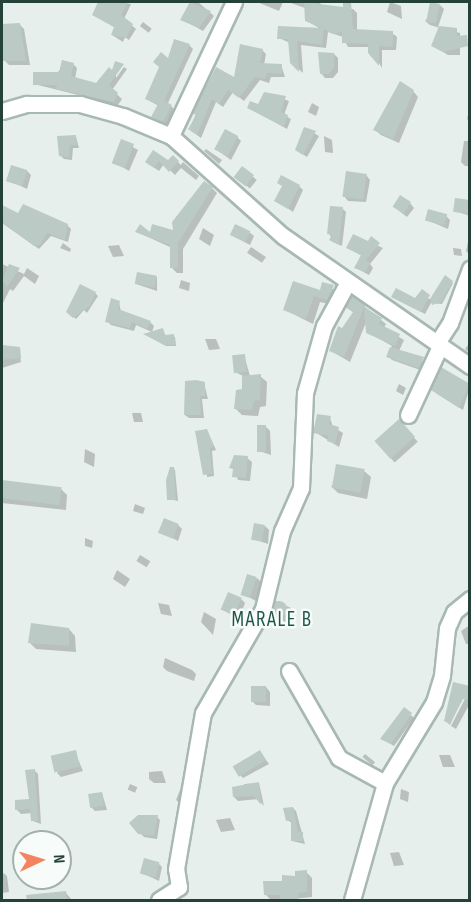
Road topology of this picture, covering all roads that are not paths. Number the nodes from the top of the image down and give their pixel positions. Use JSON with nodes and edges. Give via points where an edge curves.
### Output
{"nodes":[{"id":1,"x":234,"y":2,"type":"edge"},
{"id":2,"x":2,"y":111,"type":"edge"},
{"id":3,"x":171,"y":136,"type":"junction"},
{"id":4,"x":470,"y":269,"type":"edge"},
{"id":5,"x":348,"y":282,"type":"junction"},
{"id":6,"x":439,"y":344,"type":"junction"},
{"id":7,"x":470,"y":366,"type":"edge"},
{"id":8,"x":408,"y":415,"type":"dead end"},
{"id":9,"x":470,"y":599,"type":"edge"},
{"id":10,"x":289,"y":671,"type":"dead end"},
{"id":11,"x":385,"y":783,"type":"junction"},
{"id":12,"x":159,"y":900,"type":"edge"},
{"id":13,"x":352,"y":900,"type":"edge"}],
"edges":[{"from":1,"to":3,"type":"street"},
{"from":2,"to":3,"type":"street","via":[[27,104],[80,104]]},
{"from":3,"to":5,"type":"street","via":[[267,224]]},
{"from":4,"to":6,"type":"street"},
{"from":5,"to":6,"type":"street"},
{"from":5,"to":12,"type":"street","via":[[324,326],[305,393],[301,488],[282,531],[263,609],[203,713],[176,869],[179,887]]},
{"from":6,"to":7,"type":"street"},
{"from":6,"to":8,"type":"street"},
{"from":9,"to":11,"type":"street","via":[[454,612],[447,627],[442,675],[434,702]]},
{"from":10,"to":11,"type":"street","via":[[339,758]]},
{"from":11,"to":13,"type":"street"}]}
